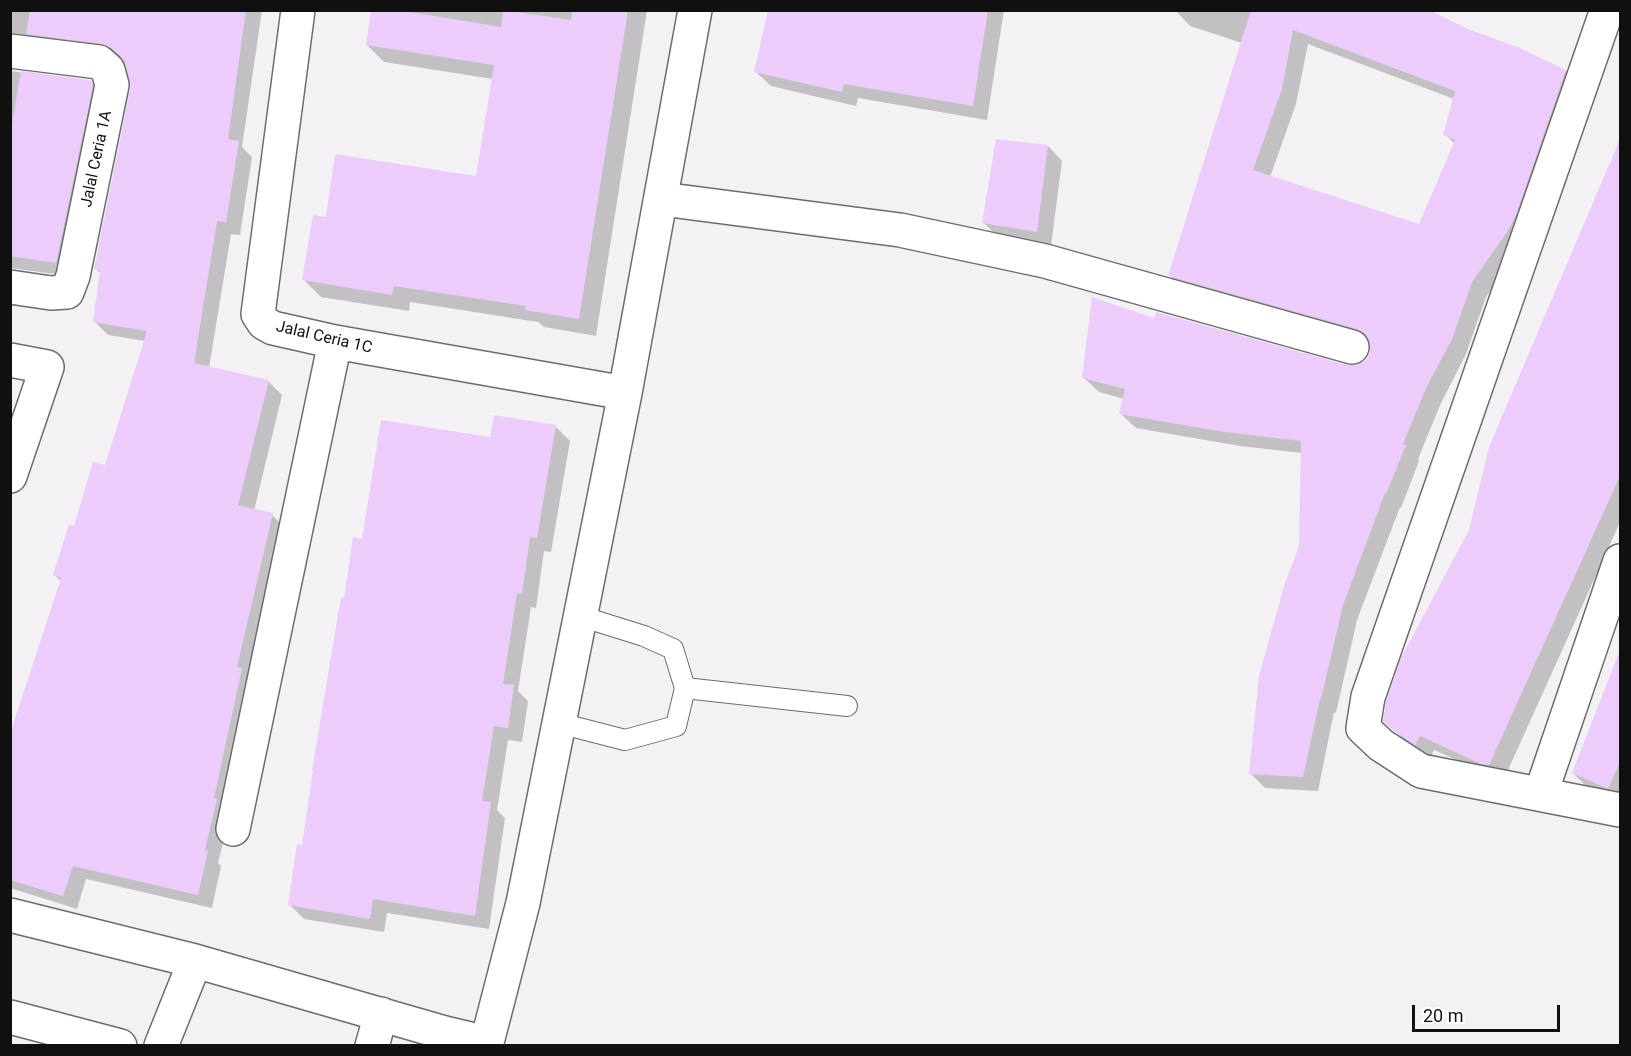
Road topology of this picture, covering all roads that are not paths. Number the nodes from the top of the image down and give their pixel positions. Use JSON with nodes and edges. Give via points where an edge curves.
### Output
{"nodes":[{"id":1,"x":298,"y":10,"type":"edge"},
{"id":2,"x":695,"y":10,"type":"edge"},
{"id":3,"x":1607,"y":10,"type":"edge"},
{"id":4,"x":10,"y":51,"type":"edge"},
{"id":5,"x":662,"y":199,"type":"junction"},
{"id":6,"x":10,"y":287,"type":"edge"},
{"id":7,"x":335,"y":342,"type":"junction"},
{"id":8,"x":1352,"y":347,"type":"dead end"},
{"id":9,"x":10,"y":360,"type":"edge"},
{"id":10,"x":625,"y":393,"type":"junction"},
{"id":11,"x":10,"y":476,"type":"edge"},
{"id":12,"x":1620,"y":561,"type":"edge"},
{"id":13,"x":580,"y":616,"type":"junction"},
{"id":14,"x":685,"y":688,"type":"junction"},
{"id":15,"x":847,"y":706,"type":"dead end"},
{"id":16,"x":559,"y":723,"type":"junction"},
{"id":17,"x":1541,"y":793,"type":"junction"},
{"id":18,"x":1620,"y":810,"type":"edge"},
{"id":19,"x":233,"y":829,"type":"dead end"},
{"id":20,"x":10,"y":915,"type":"edge"},
{"id":21,"x":195,"y":961,"type":"junction"},
{"id":22,"x":381,"y":1014,"type":"junction"},
{"id":23,"x":10,"y":1017,"type":"edge"},
{"id":24,"x":487,"y":1044,"type":"edge"},
{"id":25,"x":120,"y":1046,"type":"edge"},
{"id":26,"x":161,"y":1046,"type":"edge"},
{"id":27,"x":372,"y":1046,"type":"edge"}],
"edges":[{"from":1,"to":7,"type":"street","name":"Jalal Ceria 1C","via":[[258,314],[273,328]]},
{"from":2,"to":5,"type":"street"},
{"from":3,"to":17,"type":"street","via":[[1368,697],[1363,728],[1421,771]]},
{"from":4,"to":6,"type":"street","name":"Jalal Ceria 1A","via":[[99,62],[108,70],[112,85],[67,292]]},
{"from":5,"to":8,"type":"street","via":[[900,230],[1045,261]]},
{"from":5,"to":10,"type":"street"},
{"from":7,"to":10,"type":"street","name":"Jalal Ceria 1C"},
{"from":7,"to":19,"type":"street"},
{"from":9,"to":11,"type":"street","via":[[47,367]]},
{"from":10,"to":13,"type":"street"},
{"from":12,"to":17,"type":"street"},
{"from":13,"to":14,"type":"lane","via":[[673,649]]},
{"from":13,"to":16,"type":"street"},
{"from":14,"to":15,"type":"lane"},
{"from":14,"to":16,"type":"lane","via":[[676,726],[625,741]]},
{"from":16,"to":24,"type":"street","via":[[523,903]]},
{"from":17,"to":18,"type":"street"},
{"from":20,"to":21,"type":"street"},
{"from":21,"to":22,"type":"street"},
{"from":21,"to":26,"type":"street"},
{"from":22,"to":24,"type":"street"},
{"from":22,"to":27,"type":"street"},
{"from":23,"to":25,"type":"street"}]}
